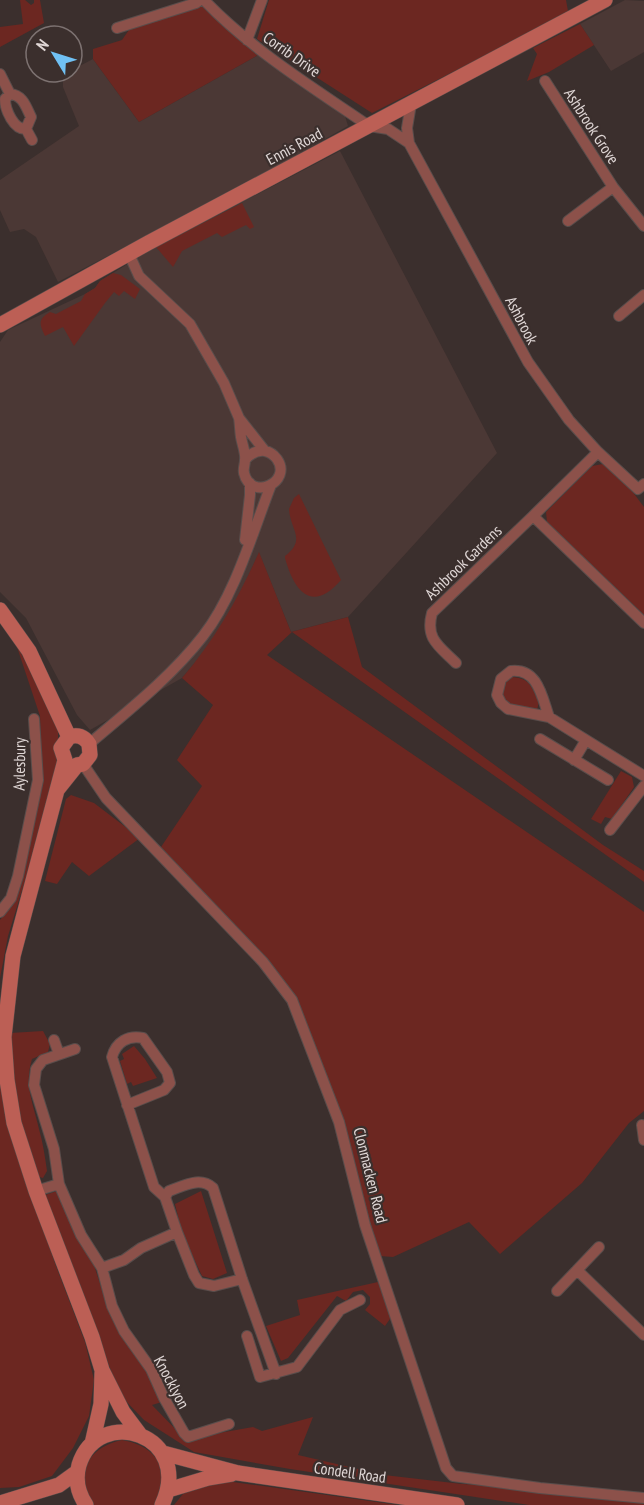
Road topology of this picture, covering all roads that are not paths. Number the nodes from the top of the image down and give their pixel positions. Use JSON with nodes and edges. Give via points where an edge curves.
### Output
{"nodes":[{"id":1,"x":202,"y":0,"type":"edge"},
{"id":2,"x":262,"y":0,"type":"edge"},
{"id":3,"x":605,"y":0,"type":"edge"},
{"id":4,"x":117,"y":28,"type":"dead end"},
{"id":5,"x":247,"y":40,"type":"junction"},
{"id":6,"x":0,"y":74,"type":"edge"},
{"id":7,"x":545,"y":81,"type":"dead end"},
{"id":8,"x":10,"y":94,"type":"junction"},
{"id":9,"x":411,"y":104,"type":"junction"},
{"id":10,"x":369,"y":126,"type":"junction"},
{"id":11,"x":26,"y":129,"type":"junction"},
{"id":12,"x":32,"y":140,"type":"dead end"},
{"id":13,"x":409,"y":143,"type":"junction"},
{"id":14,"x":613,"y":187,"type":"junction"},
{"id":15,"x":568,"y":221,"type":"dead end"},
{"id":16,"x":644,"y":226,"type":"edge"},
{"id":17,"x":129,"y":254,"type":"junction"},
{"id":18,"x":644,"y":295,"type":"edge"},
{"id":19,"x":619,"y":316,"type":"dead end"},
{"id":20,"x":0,"y":325,"type":"edge"},
{"id":21,"x":239,"y":418,"type":"junction"},
{"id":22,"x":265,"y":451,"type":"junction"},
{"id":23,"x":598,"y":452,"type":"junction"},
{"id":24,"x":246,"y":460,"type":"junction"},
{"id":25,"x":249,"y":483,"type":"junction"},
{"id":26,"x":271,"y":485,"type":"junction"},
{"id":27,"x":642,"y":490,"type":"edge"},
{"id":28,"x":533,"y":516,"type":"junction"},
{"id":29,"x":242,"y":561,"type":"junction"},
{"id":30,"x":0,"y":610,"type":"edge"},
{"id":31,"x":644,"y":623,"type":"edge"},
{"id":32,"x":456,"y":663,"type":"dead end"},
{"id":33,"x":549,"y":717,"type":"junction"},
{"id":34,"x":34,"y":719,"type":"dead end"},
{"id":35,"x":69,"y":737,"type":"junction"},
{"id":36,"x":540,"y":739,"type":"dead end"},
{"id":37,"x":586,"y":740,"type":"junction"},
{"id":38,"x":89,"y":744,"type":"junction"},
{"id":39,"x":574,"y":760,"type":"junction"},
{"id":40,"x":75,"y":763,"type":"junction"},
{"id":41,"x":644,"y":776,"type":"edge"},
{"id":42,"x":608,"y":780,"type":"dead end"},
{"id":43,"x":644,"y":786,"type":"edge"},
{"id":44,"x":610,"y":830,"type":"dead end"},
{"id":45,"x":0,"y":912,"type":"edge"},
{"id":46,"x":3,"y":1003,"type":"edge"},
{"id":47,"x":54,"y":1040,"type":"dead end"},
{"id":48,"x":75,"y":1049,"type":"dead end"},
{"id":49,"x":59,"y":1054,"type":"junction"},
{"id":50,"x":128,"y":1105,"type":"junction"},
{"id":51,"x":642,"y":1125,"type":"dead end"},
{"id":52,"x":644,"y":1140,"type":"edge"},
{"id":53,"x":58,"y":1184,"type":"junction"},
{"id":54,"x":36,"y":1191,"type":"junction"},
{"id":55,"x":165,"y":1197,"type":"junction"},
{"id":56,"x":177,"y":1232,"type":"junction"},
{"id":57,"x":599,"y":1247,"type":"dead end"},
{"id":58,"x":102,"y":1268,"type":"junction"},
{"id":59,"x":577,"y":1270,"type":"junction"},
{"id":60,"x":242,"y":1279,"type":"junction"},
{"id":61,"x":557,"y":1291,"type":"dead end"},
{"id":62,"x":360,"y":1300,"type":"dead end"},
{"id":63,"x":644,"y":1335,"type":"edge"},
{"id":64,"x":247,"y":1336,"type":"dead end"},
{"id":65,"x":102,"y":1370,"type":"junction"},
{"id":66,"x":276,"y":1374,"type":"junction"},
{"id":67,"x":229,"y":1424,"type":"dead end"},
{"id":68,"x":141,"y":1436,"type":"junction"},
{"id":69,"x":92,"y":1444,"type":"junction"},
{"id":70,"x":162,"y":1453,"type":"junction"},
{"id":71,"x":78,"y":1472,"type":"junction"},
{"id":72,"x":238,"y":1473,"type":"junction"},
{"id":73,"x":168,"y":1490,"type":"junction"},
{"id":74,"x":644,"y":1498,"type":"edge"},
{"id":75,"x":0,"y":1503,"type":"edge"},
{"id":76,"x":19,"y":1505,"type":"edge"},
{"id":77,"x":86,"y":1505,"type":"edge"},
{"id":78,"x":162,"y":1505,"type":"edge"},
{"id":79,"x":457,"y":1505,"type":"edge"}],
"edges":[{"from":1,"to":4,"type":"street","name":"Corrib Drive"},
{"from":1,"to":5,"type":"street","name":"Corrib Drive"},
{"from":2,"to":5,"type":"street"},
{"from":3,"to":9,"type":"main road","name":"Ennis Road"},
{"from":5,"to":10,"type":"street","name":"Corrib Drive"},
{"from":6,"to":8,"type":"street"},
{"from":7,"to":14,"type":"street","name":"Ashbrook Grove"},
{"from":8,"to":11,"type":"street","via":[[21,99],[31,117]]},
{"from":8,"to":11,"type":"street","via":[[5,105],[16,126]]},
{"from":9,"to":10,"type":"main road","name":"Ennis Road"},
{"from":9,"to":13,"type":"street","name":"Ashbrook"},
{"from":10,"to":13,"type":"street","via":[[388,129]]},
{"from":10,"to":17,"type":"main road","name":"Ennis Road"},
{"from":11,"to":12,"type":"street"},
{"from":13,"to":23,"type":"street","name":"Ashbrook","via":[[528,362],[569,420]]},
{"from":14,"to":15,"type":"street","name":"Ashbrook Grove"},
{"from":14,"to":16,"type":"street","name":"Ashbrook Grove"},
{"from":17,"to":20,"type":"main road","name":"Ennis Road"},
{"from":17,"to":21,"type":"street","via":[[139,276],[190,324]]},
{"from":18,"to":19,"type":"street"},
{"from":21,"to":22,"type":"street"},
{"from":21,"to":24,"type":"street"},
{"from":22,"to":24,"type":"street","via":[[253,453]]},
{"from":22,"to":26,"type":"street","via":[[276,457],[280,468],[278,479]]},
{"from":23,"to":27,"type":"street","name":"Ashbrook"},
{"from":23,"to":28,"type":"street","name":"Ashbrook Gardens"},
{"from":24,"to":25,"type":"street","via":[[244,475]]},
{"from":25,"to":26,"type":"street","via":[[263,488]]},
{"from":25,"to":29,"type":"street"},
{"from":26,"to":29,"type":"street"},
{"from":28,"to":31,"type":"street"},
{"from":28,"to":32,"type":"street","name":"Ashbrook Gardens","via":[[432,613],[428,626],[432,639]]},
{"from":29,"to":38,"type":"street","via":[[204,635],[177,666]]},
{"from":30,"to":35,"type":"main road","via":[[30,651]]},
{"from":33,"to":33,"type":"street","via":[[508,709],[497,695],[501,680],[511,671],[526,673],[537,681]]},
{"from":33,"to":37,"type":"street"},
{"from":34,"to":45,"type":"street","name":"Aylesbury","via":[[38,780],[18,876],[11,898]]},
{"from":35,"to":38,"type":"main road","via":[[82,737]]},
{"from":35,"to":40,"type":"main road","via":[[61,748]]},
{"from":36,"to":39,"type":"street"},
{"from":37,"to":39,"type":"street"},
{"from":37,"to":41,"type":"street"},
{"from":38,"to":40,"type":"main road","via":[[90,755]]},
{"from":39,"to":42,"type":"street"},
{"from":40,"to":46,"type":"main road","via":[[57,790]]},
{"from":40,"to":74,"type":"street","name":"Clonmacken Road","via":[[263,962],[292,1000],[339,1122],[365,1225],[446,1468],[453,1476]]},
{"from":43,"to":44,"type":"street"},
{"from":46,"to":54,"type":"main road","via":[[7,1080],[14,1123]]},
{"from":47,"to":49,"type":"street"},
{"from":48,"to":49,"type":"street","name":"Knocklyon"},
{"from":49,"to":53,"type":"street","name":"Knocklyon","via":[[44,1060],[36,1069],[34,1085],[54,1149]]},
{"from":50,"to":50,"type":"street","via":[[112,1057],[114,1049],[133,1036],[143,1038],[167,1072],[170,1083],[164,1090]]},
{"from":50,"to":55,"type":"street","via":[[154,1187]]},
{"from":51,"to":52,"type":"street"},
{"from":53,"to":54,"type":"street"},
{"from":53,"to":58,"type":"street","name":"Knocklyon","via":[[81,1235]]},
{"from":54,"to":65,"type":"main road"},
{"from":55,"to":56,"type":"street"},
{"from":55,"to":60,"type":"street","via":[[169,1191],[200,1181],[213,1188]]},
{"from":56,"to":58,"type":"street"},
{"from":56,"to":60,"type":"street","via":[[199,1283],[214,1286]]},
{"from":57,"to":59,"type":"street"},
{"from":58,"to":67,"type":"street","name":"Knocklyon","via":[[112,1306],[124,1331],[151,1368],[188,1437]]},
{"from":59,"to":61,"type":"street"},
{"from":59,"to":63,"type":"street"},
{"from":60,"to":66,"type":"street"},
{"from":62,"to":66,"type":"street","via":[[340,1310],[297,1367]]},
{"from":64,"to":66,"type":"street","via":[[260,1377]]},
{"from":65,"to":68,"type":"main road","via":[[123,1412]]},
{"from":65,"to":69,"type":"main road","via":[[101,1404]]},
{"from":68,"to":69,"type":"main road","via":[[110,1434]]},
{"from":68,"to":70,"type":"main road"},
{"from":69,"to":71,"type":"main road"},
{"from":70,"to":72,"type":"main road"},
{"from":70,"to":73,"type":"main road","via":[[170,1477]]},
{"from":71,"to":75,"type":"main road","via":[[59,1485]]},
{"from":71,"to":77,"type":"main road","via":[[80,1493]]},
{"from":72,"to":73,"type":"main road"},
{"from":72,"to":79,"type":"main road","name":"Condell Road"},
{"from":73,"to":78,"type":"main road"},
{"from":75,"to":76,"type":"main road"}]}
